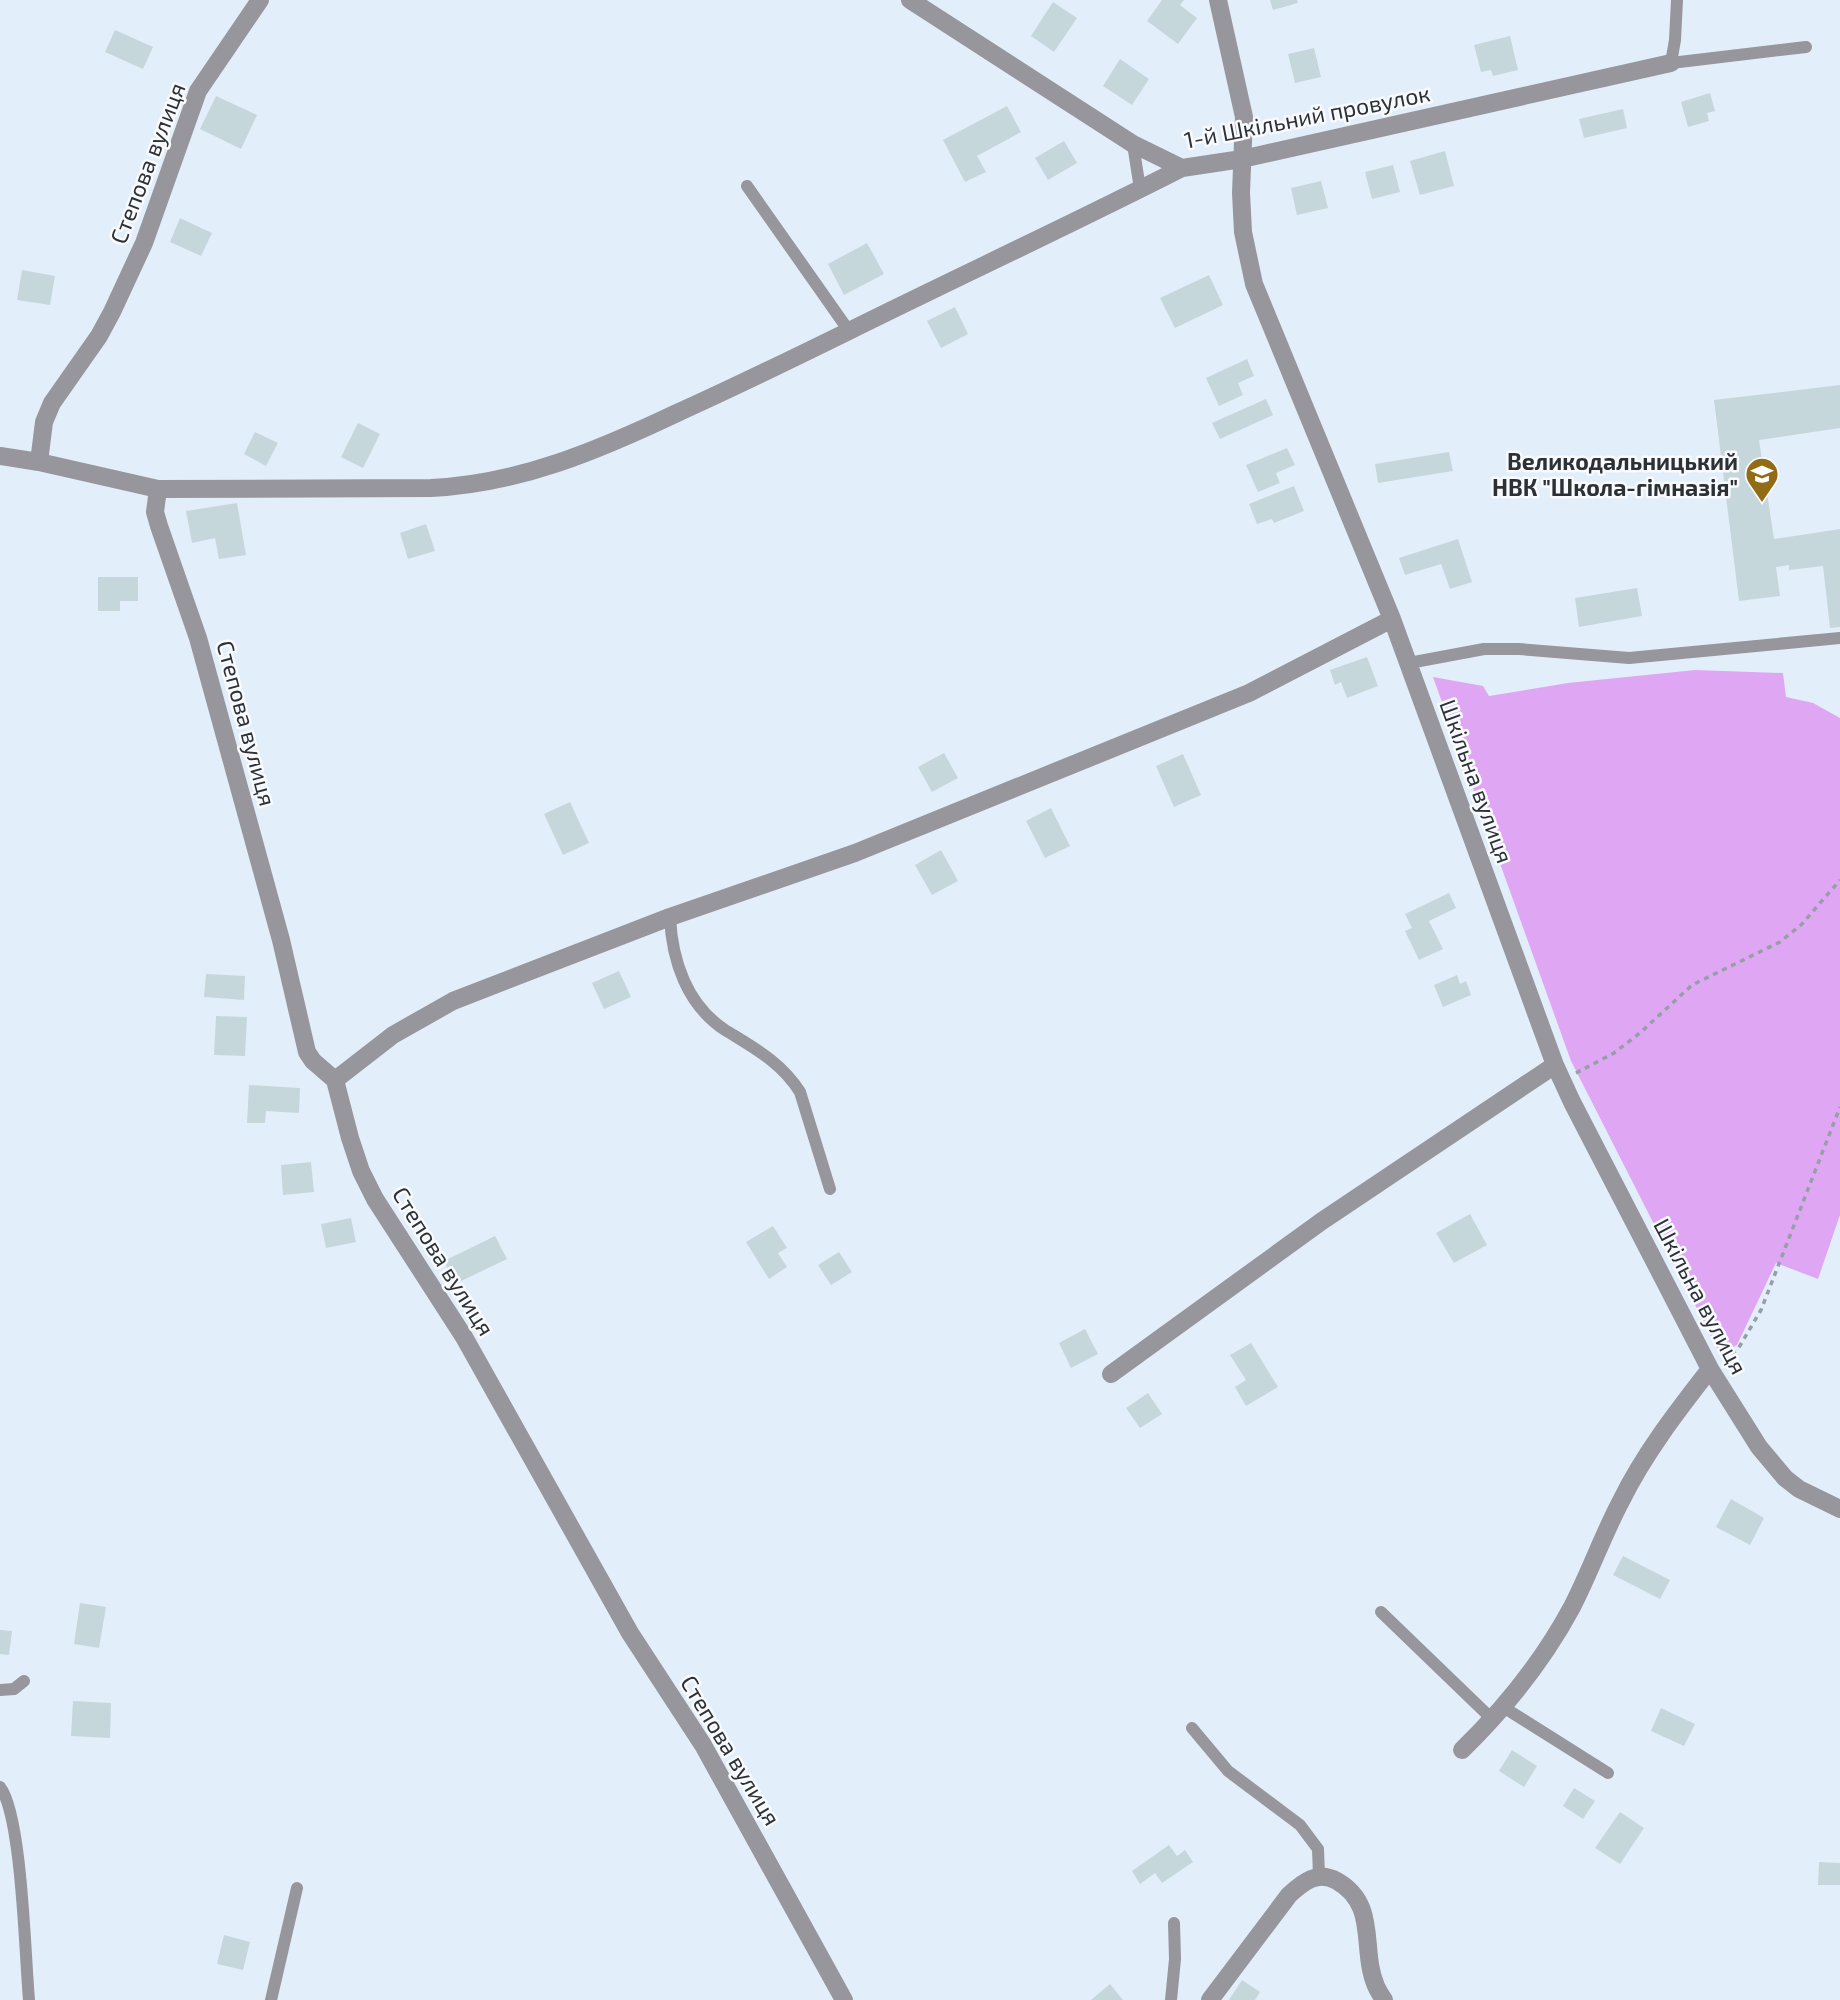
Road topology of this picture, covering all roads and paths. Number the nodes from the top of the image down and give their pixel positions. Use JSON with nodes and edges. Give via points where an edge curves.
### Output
{"nodes":[{"id":1,"x":260,"y":0,"type":"edge"},
{"id":2,"x":910,"y":0,"type":"edge"},
{"id":3,"x":1218,"y":0,"type":"edge"},
{"id":4,"x":1677,"y":0,"type":"edge"},
{"id":5,"x":1806,"y":47,"type":"dead end"},
{"id":6,"x":1671,"y":63,"type":"junction"},
{"id":7,"x":1133,"y":144,"type":"junction"},
{"id":8,"x":1242,"y":159,"type":"junction"},
{"id":9,"x":1182,"y":168,"type":"junction"},
{"id":10,"x":747,"y":186,"type":"dead end"},
{"id":11,"x":1140,"y":189,"type":"junction"},
{"id":12,"x":849,"y":331,"type":"junction"},
{"id":13,"x":0,"y":456,"type":"edge"},
{"id":14,"x":39,"y":462,"type":"junction"},
{"id":15,"x":158,"y":489,"type":"junction"},
{"id":16,"x":1392,"y":619,"type":"junction"},
{"id":17,"x":1840,"y":638,"type":"edge"},
{"id":18,"x":1409,"y":663,"type":"junction"},
{"id":19,"x":1840,"y":880,"type":"edge"},
{"id":20,"x":670,"y":917,"type":"junction"},
{"id":21,"x":1559,"y":1073,"type":"junction"},
{"id":22,"x":335,"y":1080,"type":"junction"},
{"id":23,"x":1840,"y":1107,"type":"edge"},
{"id":24,"x":830,"y":1189,"type":"dead end"},
{"id":25,"x":1710,"y":1368,"type":"junction"},
{"id":26,"x":1111,"y":1374,"type":"dead end"},
{"id":27,"x":1840,"y":1509,"type":"edge"},
{"id":28,"x":1381,"y":1612,"type":"dead end"},
{"id":29,"x":24,"y":1681,"type":"dead end"},
{"id":30,"x":0,"y":1690,"type":"edge"},
{"id":31,"x":1498,"y":1713,"type":"junction"},
{"id":32,"x":1192,"y":1728,"type":"dead end"},
{"id":33,"x":1462,"y":1749,"type":"dead end"},
{"id":34,"x":1608,"y":1773,"type":"dead end"},
{"id":35,"x":0,"y":1787,"type":"edge"},
{"id":36,"x":1320,"y":1876,"type":"junction"},
{"id":37,"x":297,"y":1888,"type":"dead end"},
{"id":38,"x":1174,"y":1923,"type":"dead end"},
{"id":39,"x":29,"y":2000,"type":"edge"},
{"id":40,"x":271,"y":2000,"type":"edge"},
{"id":41,"x":844,"y":2000,"type":"edge"},
{"id":42,"x":1171,"y":2000,"type":"edge"},
{"id":43,"x":1210,"y":2000,"type":"edge"},
{"id":44,"x":1384,"y":2000,"type":"edge"}],
"edges":[{"from":1,"to":14,"type":"street","name":"Степова вулиця","via":[[198,91],[144,243],[112,312],[48,412]]},
{"from":2,"to":7,"type":"street","name":"1-й Шкільний провулок"},
{"from":3,"to":8,"type":"street","name":"Шкільна вулиця","via":[[1244,117]]},
{"from":4,"to":6,"type":"lane"},
{"from":5,"to":6,"type":"lane"},
{"from":6,"to":8,"type":"street","name":"1-й Шкільний провулок"},
{"from":7,"to":9,"type":"street","name":"1-й Шкільний провулок"},
{"from":7,"to":11,"type":"lane"},
{"from":8,"to":9,"type":"street","name":"1-й Шкільний провулок"},
{"from":8,"to":16,"type":"street","name":"Шкільна вулиця","via":[[1243,232],[1254,284]]},
{"from":9,"to":11,"type":"street"},
{"from":10,"to":12,"type":"lane"},
{"from":11,"to":12,"type":"street"},
{"from":12,"to":15,"type":"street","via":[[632,434],[497,481],[431,488]]},
{"from":13,"to":14,"type":"street"},
{"from":14,"to":15,"type":"street"},
{"from":15,"to":22,"type":"street","name":"Степова вулиця","via":[[155,512],[198,638],[307,1052]]},
{"from":16,"to":18,"type":"street","name":"Шкільна вулиця"},
{"from":16,"to":20,"type":"street","via":[[1249,693],[855,853]]},
{"from":17,"to":18,"type":"lane","via":[[1629,658],[1485,649]]},
{"from":18,"to":21,"type":"street","name":"Шкільна вулиця"},
{"from":19,"to":21,"type":"path","via":[[1780,942],[1692,985],[1614,1053]]},
{"from":20,"to":22,"type":"street","via":[[453,1002],[393,1035]]},
{"from":20,"to":24,"type":"lane","via":[[676,961],[694,999],[722,1028],[779,1066],[800,1092]]},
{"from":21,"to":25,"type":"street","name":"Шкільна вулиця"},
{"from":21,"to":26,"type":"street","via":[[1322,1221]]},
{"from":22,"to":41,"type":"street","name":"Степова вулиця","via":[[361,1171],[375,1199],[464,1337],[630,1633],[703,1745]]},
{"from":23,"to":25,"type":"path","via":[[1761,1310],[1738,1349]]},
{"from":25,"to":27,"type":"street","name":"Шкільна вулиця","via":[[1759,1447],[1785,1478]]},
{"from":25,"to":31,"type":"street","via":[[1639,1468],[1555,1636]]},
{"from":28,"to":31,"type":"lane"},
{"from":29,"to":30,"type":"lane","via":[[14,1689]]},
{"from":31,"to":33,"type":"street"},
{"from":31,"to":34,"type":"lane"},
{"from":32,"to":36,"type":"lane","via":[[1228,1771],[1300,1825],[1318,1849]]},
{"from":35,"to":39,"type":"lane","via":[[9,1803],[16,1838]]},
{"from":36,"to":43,"type":"street","via":[[1303,1882],[1289,1895]]},
{"from":36,"to":44,"type":"street","via":[[1343,1884],[1361,1906],[1373,1976]]},
{"from":37,"to":40,"type":"lane"},
{"from":38,"to":42,"type":"lane"}]}
